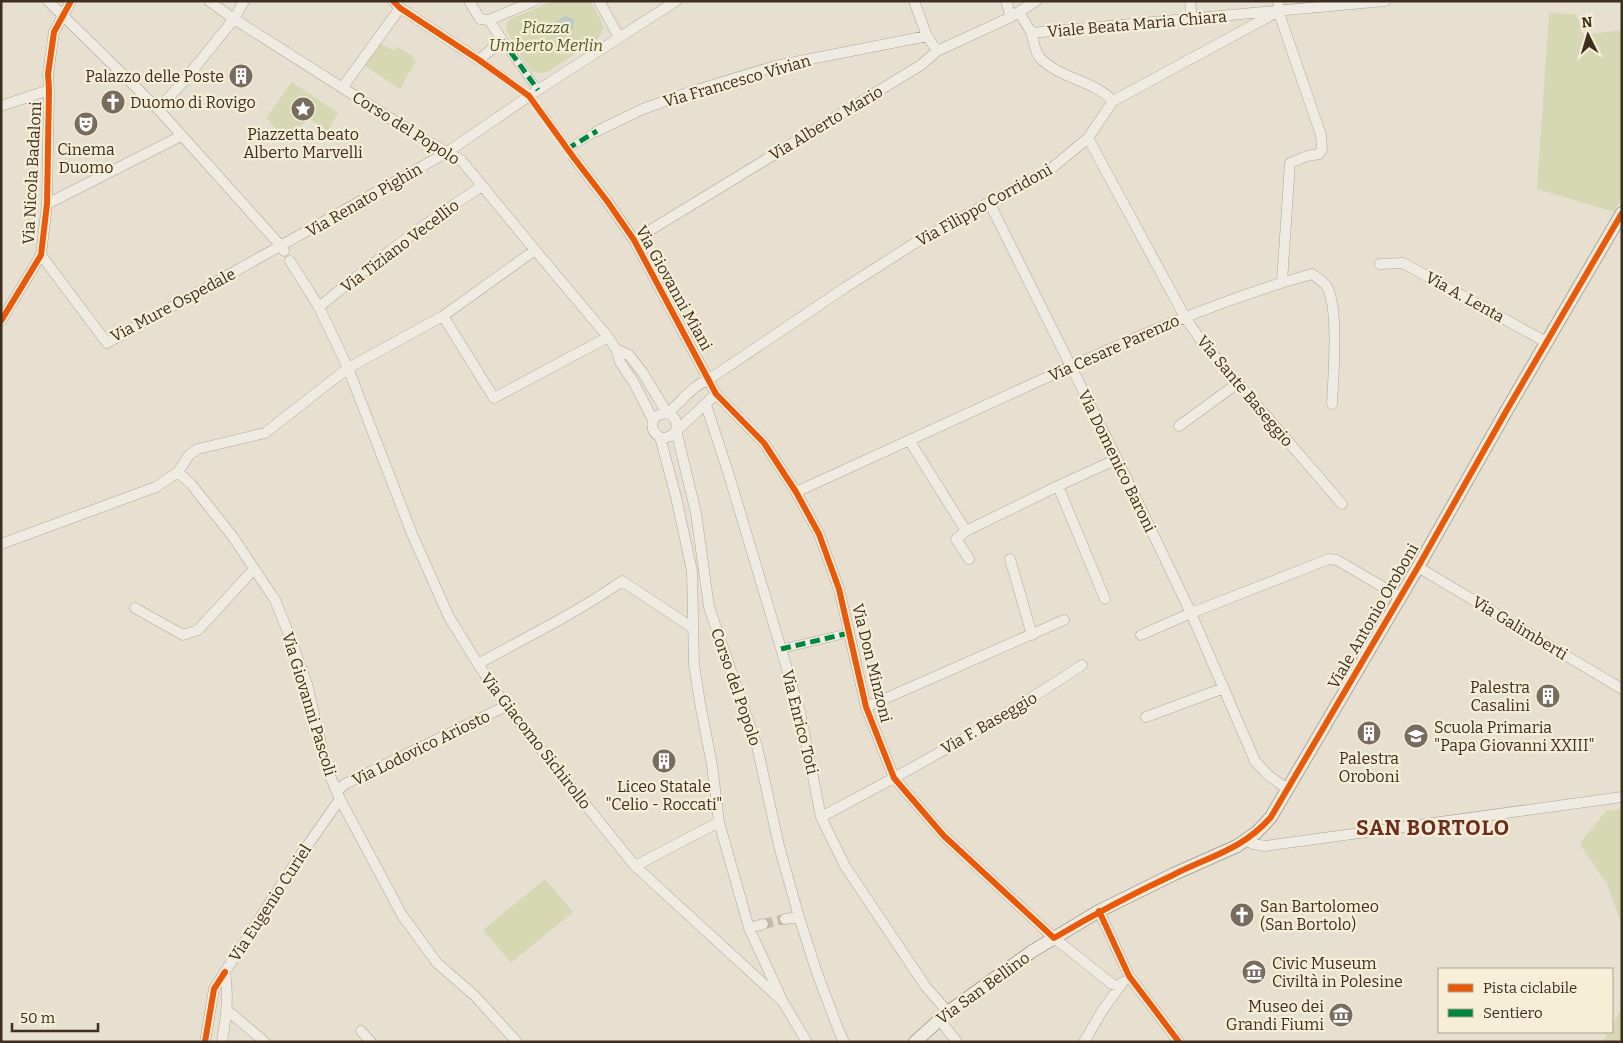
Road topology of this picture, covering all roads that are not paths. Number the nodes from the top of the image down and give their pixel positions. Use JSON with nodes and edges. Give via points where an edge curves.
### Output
{"nodes":[{"id":1,"x":48,"y":1,"type":"edge"},
{"id":2,"x":71,"y":1,"type":"edge"},
{"id":3,"x":209,"y":1,"type":"edge"},
{"id":4,"x":244,"y":1,"type":"edge"},
{"id":5,"x":469,"y":1,"type":"edge"},
{"id":6,"x":534,"y":1,"type":"edge"},
{"id":7,"x":599,"y":1,"type":"edge"},
{"id":8,"x":676,"y":1,"type":"edge"},
{"id":9,"x":914,"y":1,"type":"edge"},
{"id":10,"x":1006,"y":1,"type":"edge"},
{"id":11,"x":1036,"y":1,"type":"edge"},
{"id":12,"x":1190,"y":1,"type":"edge"},
{"id":13,"x":1385,"y":1,"type":"edge"},
{"id":14,"x":1368,"y":2,"type":"edge"},
{"id":15,"x":396,"y":4,"type":"edge"},
{"id":16,"x":1278,"y":6,"type":"edge"},
{"id":17,"x":1015,"y":14,"type":"junction"},
{"id":18,"x":63,"y":16,"type":"junction"},
{"id":19,"x":234,"y":19,"type":"junction"},
{"id":20,"x":1192,"y":19,"type":"junction"},
{"id":21,"x":489,"y":20,"type":"junction"},
{"id":22,"x":1031,"y":33,"type":"junction"},
{"id":23,"x":927,"y":36,"type":"junction"},
{"id":24,"x":619,"y":37,"type":"junction"},
{"id":25,"x":502,"y":40,"type":"junction"},
{"id":26,"x":936,"y":51,"type":"junction"},
{"id":27,"x":479,"y":60,"type":"junction"},
{"id":28,"x":342,"y":88,"type":"junction"},
{"id":29,"x":49,"y":90,"type":"junction"},
{"id":30,"x":534,"y":96,"type":"junction"},
{"id":31,"x":1113,"y":101,"type":"junction"},
{"id":32,"x":1,"y":106,"type":"edge"},
{"id":33,"x":158,"y":109,"type":"junction"},
{"id":34,"x":544,"y":114,"type":"tunnel mouth"},
{"id":35,"x":597,"y":131,"type":"joint"},
{"id":36,"x":182,"y":136,"type":"junction"},
{"id":37,"x":1088,"y":138,"type":"junction"},
{"id":38,"x":568,"y":149,"type":"junction"},
{"id":39,"x":446,"y":153,"type":"junction"},
{"id":40,"x":574,"y":158,"type":"joint"},
{"id":41,"x":482,"y":186,"type":"junction"},
{"id":42,"x":989,"y":202,"type":"junction"},
{"id":43,"x":47,"y":204,"type":"junction"},
{"id":44,"x":1622,"y":213,"type":"edge"},
{"id":45,"x":634,"y":240,"type":"junction"},
{"id":46,"x":283,"y":249,"type":"junction"},
{"id":47,"x":535,"y":250,"type":"junction"},
{"id":48,"x":41,"y":255,"type":"junction"},
{"id":49,"x":290,"y":261,"type":"dead end"},
{"id":50,"x":1380,"y":264,"type":"dead end"},
{"id":51,"x":1282,"y":282,"type":"junction"},
{"id":52,"x":319,"y":307,"type":"junction"},
{"id":53,"x":443,"y":316,"type":"junction"},
{"id":54,"x":1185,"y":317,"type":"junction"},
{"id":55,"x":1,"y":321,"type":"edge"},
{"id":56,"x":608,"y":337,"type":"junction"},
{"id":57,"x":1546,"y":342,"type":"junction"},
{"id":58,"x":616,"y":349,"type":"junction"},
{"id":59,"x":1070,"y":366,"type":"junction"},
{"id":60,"x":348,"y":368,"type":"junction"},
{"id":61,"x":708,"y":380,"type":"junction"},
{"id":62,"x":1238,"y":383,"type":"junction"},
{"id":63,"x":716,"y":394,"type":"junction"},
{"id":64,"x":1332,"y":404,"type":"dead end"},
{"id":65,"x":706,"y":405,"type":"junction"},
{"id":66,"x":667,"y":413,"type":"junction"},
{"id":67,"x":653,"y":420,"type":"junction"},
{"id":68,"x":1179,"y":426,"type":"dead end"},
{"id":69,"x":676,"y":430,"type":"junction"},
{"id":70,"x":660,"y":437,"type":"junction"},
{"id":71,"x":909,"y":440,"type":"junction"},
{"id":72,"x":1117,"y":459,"type":"junction"},
{"id":73,"x":178,"y":472,"type":"junction"},
{"id":74,"x":1058,"y":486,"type":"junction"},
{"id":75,"x":796,"y":492,"type":"junction"},
{"id":76,"x":1342,"y":504,"type":"dead end"},
{"id":77,"x":966,"y":531,"type":"junction"},
{"id":78,"x":1,"y":544,"type":"edge"},
{"id":79,"x":1010,"y":559,"type":"dead end"},
{"id":80,"x":969,"y":560,"type":"dead end"},
{"id":81,"x":1418,"y":567,"type":"junction"},
{"id":82,"x":254,"y":570,"type":"junction"},
{"id":83,"x":1400,"y":598,"type":"junction"},
{"id":84,"x":1105,"y":599,"type":"dead end"},
{"id":85,"x":135,"y":608,"type":"dead end"},
{"id":86,"x":1191,"y":613,"type":"junction"},
{"id":87,"x":1064,"y":620,"type":"dead end"},
{"id":88,"x":693,"y":628,"type":"junction"},
{"id":89,"x":849,"y":633,"type":"junction"},
{"id":90,"x":1032,"y":635,"type":"junction"},
{"id":91,"x":1141,"y":635,"type":"dead end"},
{"id":92,"x":781,"y":649,"type":"junction"},
{"id":93,"x":478,"y":664,"type":"junction"},
{"id":94,"x":1082,"y":665,"type":"dead end"},
{"id":95,"x":1224,"y":688,"type":"junction"},
{"id":96,"x":1622,"y":689,"type":"edge"},
{"id":97,"x":506,"y":706,"type":"junction"},
{"id":98,"x":866,"y":707,"type":"junction"},
{"id":99,"x":1146,"y":717,"type":"dead end"},
{"id":100,"x":894,"y":778,"type":"junction"},
{"id":101,"x":1287,"y":788,"type":"junction"},
{"id":102,"x":338,"y":795,"type":"junction"},
{"id":103,"x":1622,"y":797,"type":"edge"},
{"id":104,"x":821,"y":817,"type":"junction"},
{"id":105,"x":719,"y":822,"type":"junction"},
{"id":106,"x":1246,"y":840,"type":"junction"},
{"id":107,"x":635,"y":866,"type":"junction"},
{"id":108,"x":1100,"y":911,"type":"junction"},
{"id":109,"x":799,"y":917,"type":"junction"},
{"id":110,"x":785,"y":919,"type":"tunnel mouth"},
{"id":111,"x":762,"y":924,"type":"tunnel mouth"},
{"id":112,"x":749,"y":928,"type":"junction"},
{"id":113,"x":1054,"y":938,"type":"junction"},
{"id":114,"x":225,"y":972,"type":"junction"},
{"id":115,"x":1129,"y":976,"type":"junction"},
{"id":116,"x":1119,"y":986,"type":"junction"},
{"id":117,"x":783,"y":1002,"type":"junction"},
{"id":118,"x":227,"y":1010,"type":"junction"},
{"id":119,"x":943,"y":1015,"type":"junction"},
{"id":120,"x":361,"y":1030,"type":"dead end"},
{"id":121,"x":516,"y":1041,"type":"edge"},
{"id":122,"x":205,"y":1042,"type":"edge"},
{"id":123,"x":222,"y":1042,"type":"edge"},
{"id":124,"x":265,"y":1042,"type":"edge"},
{"id":125,"x":371,"y":1042,"type":"edge"},
{"id":126,"x":807,"y":1042,"type":"edge"},
{"id":127,"x":844,"y":1042,"type":"edge"},
{"id":128,"x":915,"y":1042,"type":"edge"},
{"id":129,"x":956,"y":1042,"type":"edge"},
{"id":130,"x":1084,"y":1042,"type":"edge"},
{"id":131,"x":1179,"y":1042,"type":"edge"}],
"edges":[{"from":1,"to":18,"type":"street"},
{"from":2,"to":18,"type":"street","name":"Via Nicola Badaloni"},
{"from":3,"to":19,"type":"street","name":"Corso del Popolo"},
{"from":4,"to":19,"type":"street"},
{"from":5,"to":21,"type":"street","via":[[480,19]]},
{"from":6,"to":21,"type":"street"},
{"from":7,"to":24,"type":"street"},
{"from":8,"to":24,"type":"street"},
{"from":9,"to":23,"type":"street"},
{"from":10,"to":17,"type":"street","name":"Viale Beata Maria Chiara"},
{"from":11,"to":17,"type":"street","name":"Via Alberto Mario"},
{"from":12,"to":20,"type":"street"},
{"from":13,"to":14,"type":"street","name":"Viale Beata Maria Chiara"},
{"from":14,"to":16,"type":"street","name":"Viale Beata Maria Chiara"},
{"from":15,"to":27,"type":"street"},
{"from":15,"to":28,"type":"street"},
{"from":16,"to":20,"type":"street","name":"Viale Beata Maria Chiara"},
{"from":16,"to":31,"type":"street","name":"Via Filippo Corridoni"},
{"from":16,"to":51,"type":"street","via":[[1321,135],[1322,149],[1319,154],[1290,163]]},
{"from":17,"to":22,"type":"street","name":"Viale Beata Maria Chiara"},
{"from":17,"to":26,"type":"street","name":"Via Alberto Mario"},
{"from":18,"to":29,"type":"street","name":"Via Nicola Badaloni","via":[[54,32]]},
{"from":18,"to":33,"type":"street"},
{"from":19,"to":28,"type":"street","name":"Corso del Popolo"},
{"from":19,"to":33,"type":"street"},
{"from":20,"to":22,"type":"street","name":"Viale Beata Maria Chiara"},
{"from":21,"to":25,"type":"street"},
{"from":22,"to":31,"type":"street","via":[[1040,57],[1062,73],[1095,86]]},
{"from":23,"to":26,"type":"street"},
{"from":23,"to":35,"type":"street","name":"Via Francesco Vivian","via":[[775,66],[643,109]]},
{"from":24,"to":30,"type":"street"},
{"from":25,"to":27,"type":"street"},
{"from":25,"to":30,"type":"street"},
{"from":26,"to":45,"type":"street","name":"Via Alberto Mario","via":[[921,65]]},
{"from":27,"to":30,"type":"street"},
{"from":28,"to":39,"type":"street","name":"Corso del Popolo"},
{"from":29,"to":32,"type":"street"},
{"from":29,"to":43,"type":"street","name":"Via Nicola Badaloni"},
{"from":30,"to":39,"type":"street","name":"Via Renato Pighin"},
{"from":31,"to":37,"type":"street","name":"Via Filippo Corridoni"},
{"from":33,"to":36,"type":"street"},
{"from":34,"to":38,"type":"street","name":"Via Giovanni Miani"},
{"from":35,"to":38,"type":"street","name":"Via Francesco Vivian"},
{"from":36,"to":43,"type":"street"},
{"from":36,"to":46,"type":"street"},
{"from":37,"to":42,"type":"street","name":"Via Filippo Corridoni","via":[[1052,168]]},
{"from":37,"to":54,"type":"street","name":"Via Sante Baseggio"},
{"from":38,"to":40,"type":"street","name":"Via Giovanni Miani"},
{"from":39,"to":41,"type":"street","name":"Corso del Popolo","via":[[461,160]]},
{"from":39,"to":46,"type":"street","name":"Via Renato Pighin"},
{"from":40,"to":45,"type":"street","name":"Via Giovanni Miani"},
{"from":41,"to":47,"type":"street","name":"Corso del Popolo"},
{"from":41,"to":52,"type":"street","name":"Via Tiziano Vecellio","via":[[367,268]]},
{"from":42,"to":59,"type":"street","name":"Via Domenico Baroni"},
{"from":42,"to":61,"type":"street","name":"Via Filippo Corridoni","via":[[908,248]]},
{"from":43,"to":48,"type":"street","name":"Via Nicola Badaloni"},
{"from":44,"to":57,"type":"street","name":"Viale Antonio Oroboni"},
{"from":45,"to":61,"type":"street","name":"Via Giovanni Miani"},
{"from":46,"to":48,"type":"street","name":"Via Mure Ospedale","via":[[107,343]]},
{"from":47,"to":53,"type":"street"},
{"from":47,"to":56,"type":"street","name":"Corso del Popolo"},
{"from":48,"to":55,"type":"street","name":"Via Nicola Badaloni"},
{"from":49,"to":52,"type":"street","name":"Via Giacomo Sichirollo"},
{"from":50,"to":57,"type":"street","name":"Via A. Lenta","via":[[1403,263]]},
{"from":51,"to":54,"type":"street","name":"Via Cesare Parenzo"},
{"from":51,"to":64,"type":"street","name":"Via Cesare Parenzo","via":[[1312,274],[1325,284],[1333,305]]},
{"from":52,"to":60,"type":"street","name":"Via Giacomo Sichirollo"},
{"from":53,"to":56,"type":"street","via":[[494,398]]},
{"from":53,"to":60,"type":"street"},
{"from":54,"to":59,"type":"street","name":"Via Cesare Parenzo"},
{"from":54,"to":62,"type":"street","name":"Via Sante Baseggio"},
{"from":56,"to":58,"type":"street","name":"Corso del Popolo"},
{"from":57,"to":81,"type":"street","name":"Viale Antonio Oroboni"},
{"from":58,"to":66,"type":"street","name":"Corso del Popolo","via":[[629,354]]},
{"from":58,"to":67,"type":"street","name":"Corso del Popolo"},
{"from":59,"to":71,"type":"street","name":"Via Cesare Parenzo"},
{"from":59,"to":72,"type":"street","name":"Via Domenico Baroni"},
{"from":60,"to":73,"type":"street","via":[[265,433],[198,448]]},
{"from":60,"to":93,"type":"street","name":"Via Giacomo Sichirollo","via":[[412,534],[449,617]]},
{"from":61,"to":63,"type":"street","name":"Via Giovanni Miani"},
{"from":61,"to":66,"type":"street","name":"Via Filippo Corridoni","via":[[698,384]]},
{"from":62,"to":68,"type":"street"},
{"from":62,"to":76,"type":"street","name":"Via Sante Baseggio"},
{"from":63,"to":65,"type":"street"},
{"from":63,"to":75,"type":"street","name":"Via Don Minzoni","via":[[764,443]]},
{"from":65,"to":69,"type":"street"},
{"from":65,"to":92,"type":"street","name":"Via Enrico Toti"},
{"from":66,"to":67,"type":"street","via":[[659,414]]},
{"from":66,"to":69,"type":"street","name":"Corso del Popolo","via":[[676,420]]},
{"from":67,"to":70,"type":"street","name":"Corso del Popolo","via":[[653,432]]},
{"from":69,"to":70,"type":"street","via":[[671,436]]},
{"from":69,"to":109,"type":"street","name":"Corso del Popolo","via":[[696,513],[709,607],[757,746]]},
{"from":70,"to":88,"type":"street","name":"Corso del Popolo","via":[[692,571]]},
{"from":71,"to":75,"type":"street","name":"Via Cesare Parenzo"},
{"from":71,"to":77,"type":"street"},
{"from":72,"to":74,"type":"street"},
{"from":72,"to":86,"type":"street","name":"Via Domenico Baroni"},
{"from":73,"to":78,"type":"street","via":[[156,487]]},
{"from":73,"to":82,"type":"street","name":"Via Giovanni Pascoli","via":[[233,538]]},
{"from":74,"to":77,"type":"street"},
{"from":74,"to":84,"type":"street"},
{"from":75,"to":89,"type":"street","name":"Via Don Minzoni","via":[[819,534],[839,589]]},
{"from":77,"to":80,"type":"street","via":[[956,540]]},
{"from":79,"to":90,"type":"street"},
{"from":81,"to":83,"type":"street","name":"Viale Antonio Oroboni"},
{"from":81,"to":96,"type":"street","name":"Via Galimberti"},
{"from":82,"to":85,"type":"street","via":[[198,630],[183,635]]},
{"from":82,"to":102,"type":"street","name":"Via Giovanni Pascoli","via":[[275,600],[290,637],[306,684],[327,769]]},
{"from":83,"to":86,"type":"street","via":[[1329,558]]},
{"from":83,"to":101,"type":"street","name":"Viale Antonio Oroboni"},
{"from":86,"to":91,"type":"street"},
{"from":86,"to":95,"type":"street","name":"Via Domenico Baroni"},
{"from":87,"to":90,"type":"street"},
{"from":88,"to":93,"type":"street","via":[[622,581]]},
{"from":88,"to":105,"type":"street","name":"Corso del Popolo","via":[[694,665]]},
{"from":89,"to":92,"type":"street"},
{"from":89,"to":98,"type":"street","name":"Via Don Minzoni"},
{"from":90,"to":98,"type":"street"},
{"from":92,"to":104,"type":"street","name":"Via Enrico Toti","via":[[800,712]]},
{"from":93,"to":97,"type":"street","name":"Via Giacomo Sichirollo"},
{"from":94,"to":100,"type":"street","name":"Via F. Baseggio"},
{"from":95,"to":99,"type":"street"},
{"from":95,"to":101,"type":"street","name":"Via Domenico Baroni","via":[[1255,761]]},
{"from":97,"to":102,"type":"street","name":"Via Lodovico Ariosto","via":[[346,784]]},
{"from":97,"to":107,"type":"street","name":"Via Giacomo Sichirollo"},
{"from":98,"to":100,"type":"street","name":"Via Don Minzoni"},
{"from":100,"to":104,"type":"street","name":"Via F. Baseggio"},
{"from":100,"to":113,"type":"street","name":"Via Don Minzoni","via":[[944,836]]},
{"from":101,"to":106,"type":"street","name":"Viale Antonio Oroboni","via":[[1271,817]]},
{"from":102,"to":114,"type":"street","name":"Via Eugenio Curiel"},
{"from":102,"to":121,"type":"street","name":"Via Giovanni Pascoli","via":[[402,915],[437,963],[475,996]]},
{"from":103,"to":106,"type":"street","via":[[1265,846]]},
{"from":104,"to":119,"type":"street","name":"Via Enrico Toti","via":[[845,866]]},
{"from":105,"to":107,"type":"street"},
{"from":105,"to":112,"type":"street","name":"Corso del Popolo"},
{"from":106,"to":108,"type":"street","name":"Viale Antonio Oroboni"},
{"from":107,"to":117,"type":"street","name":"Via Giacomo Sichirollo"},
{"from":108,"to":113,"type":"street","name":"Viale Antonio Oroboni"},
{"from":108,"to":115,"type":"street"},
{"from":109,"to":110,"type":"street"},
{"from":109,"to":127,"type":"street","name":"Corso del Popolo"},
{"from":111,"to":112,"type":"street"},
{"from":112,"to":117,"type":"street","name":"Corso del Popolo"},
{"from":113,"to":116,"type":"street","name":"Via Don Minzoni","via":[[1112,984]]},
{"from":113,"to":119,"type":"street","name":"Via San Bellino"},
{"from":114,"to":118,"type":"street"},
{"from":114,"to":122,"type":"street","name":"Via Eugenio Curiel","via":[[214,989]]},
{"from":115,"to":116,"type":"street"},
{"from":115,"to":131,"type":"street"},
{"from":116,"to":130,"type":"street"},
{"from":117,"to":126,"type":"street","name":"Corso del Popolo"},
{"from":118,"to":123,"type":"street"},
{"from":118,"to":124,"type":"street"},
{"from":119,"to":128,"type":"street","name":"Via San Bellino"},
{"from":119,"to":129,"type":"street","name":"Via Enrico Toti"},
{"from":120,"to":125,"type":"street"}]}
